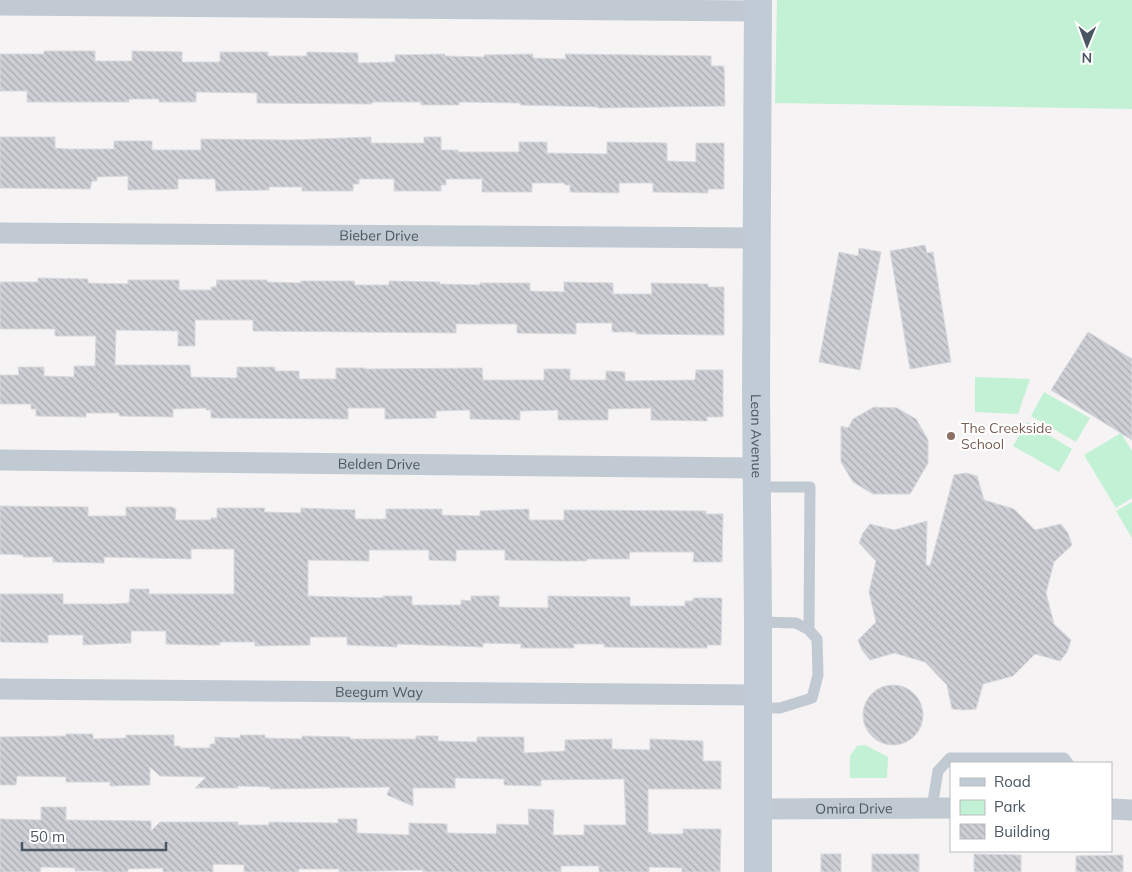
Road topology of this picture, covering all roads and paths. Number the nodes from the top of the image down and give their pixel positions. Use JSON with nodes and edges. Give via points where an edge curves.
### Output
{"nodes":[{"id":1,"x":0,"y":5,"type":"edge"},
{"id":2,"x":758,"y":5,"type":"edge"},
{"id":3,"x":0,"y":233,"type":"edge"},
{"id":4,"x":757,"y":238,"type":"junction"},
{"id":5,"x":0,"y":460,"type":"edge"},
{"id":6,"x":756,"y":477,"type":"junction"},
{"id":7,"x":758,"y":622,"type":"junction"},
{"id":8,"x":809,"y":630,"type":"junction"},
{"id":9,"x":0,"y":689,"type":"edge"},
{"id":10,"x":758,"y":702,"type":"junction"},
{"id":11,"x":1067,"y":762,"type":"edge"},
{"id":12,"x":942,"y":808,"type":"edge"},
{"id":13,"x":758,"y":809,"type":"junction"},
{"id":14,"x":1112,"y":810,"type":"edge"},
{"id":15,"x":1132,"y":810,"type":"edge"},
{"id":16,"x":758,"y":872,"type":"edge"}],
"edges":[{"from":1,"to":2,"type":"street"},
{"from":2,"to":4,"type":"street","name":"Lean Avenue"},
{"from":3,"to":4,"type":"street","name":"Bieber Drive"},
{"from":4,"to":6,"type":"street","name":"Lean Avenue"},
{"from":5,"to":6,"type":"street","name":"Belden Drive"},
{"from":6,"to":7,"type":"street","name":"Lean Avenue"},
{"from":6,"to":8,"type":"lane","via":[[810,487]]},
{"from":7,"to":8,"type":"lane","via":[[796,623]]},
{"from":7,"to":10,"type":"street","name":"Lean Avenue"},
{"from":8,"to":10,"type":"lane","via":[[816,639],[818,675],[812,698],[780,708]]},
{"from":9,"to":10,"type":"street","name":"Beegum Way"},
{"from":10,"to":13,"type":"street","name":"Lean Avenue"},
{"from":11,"to":12,"type":"lane","via":[[1064,758],[950,758],[938,772]]},
{"from":12,"to":13,"type":"street","name":"Omira Drive"},
{"from":13,"to":16,"type":"street","name":"Lean Avenue"},
{"from":14,"to":15,"type":"street"}]}
